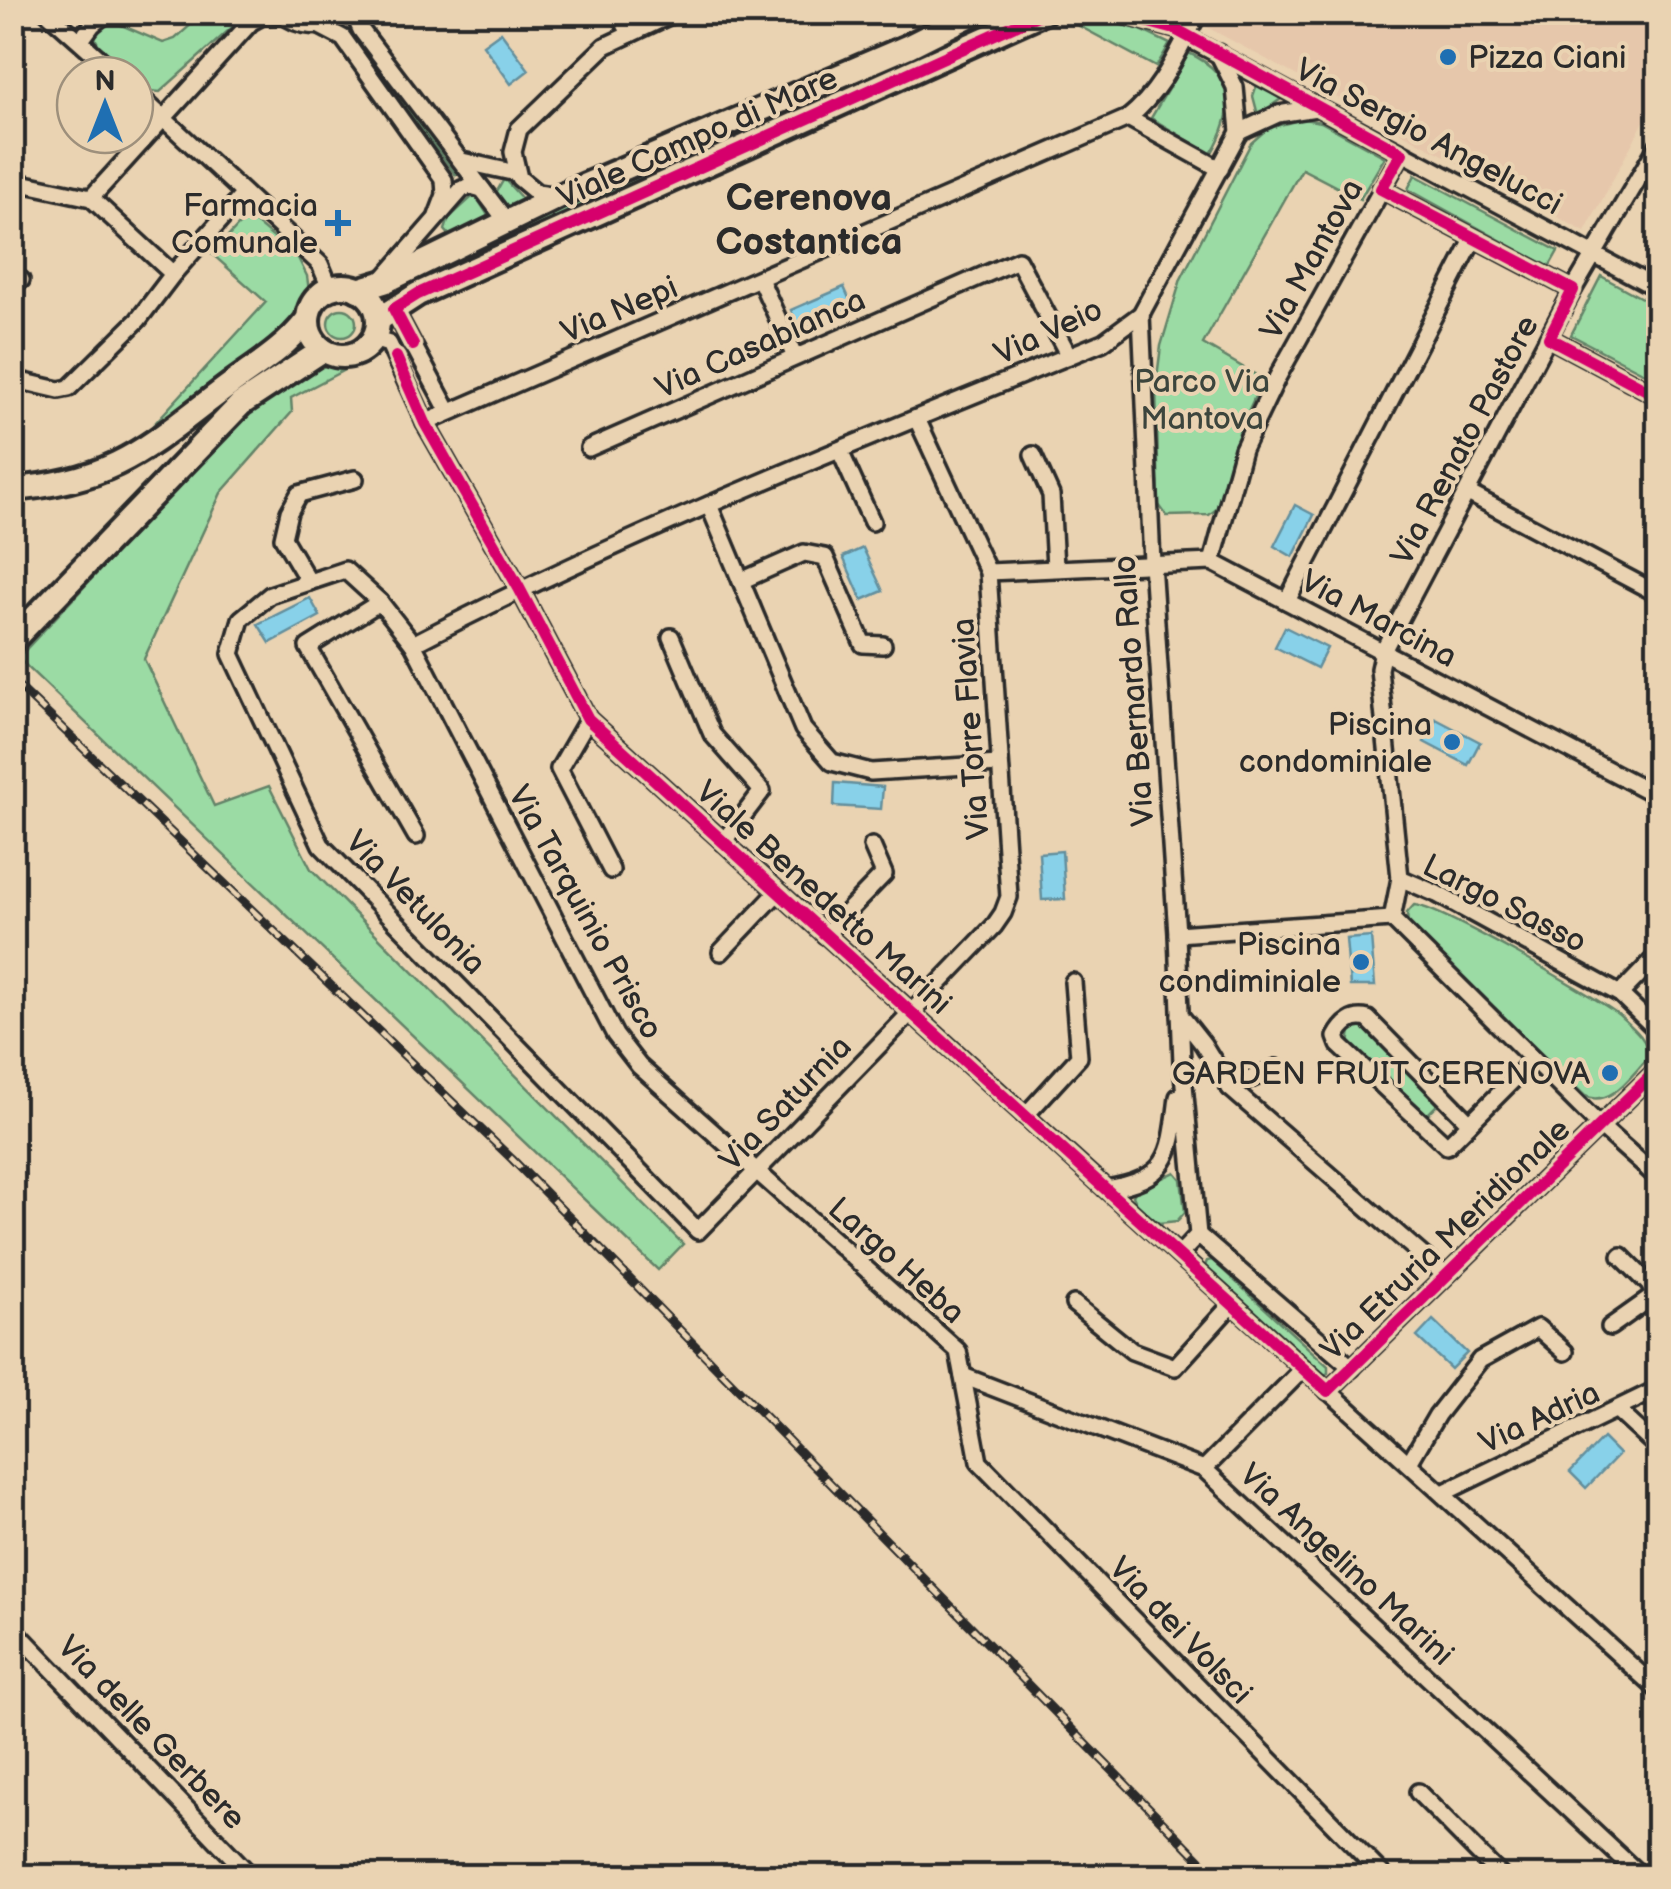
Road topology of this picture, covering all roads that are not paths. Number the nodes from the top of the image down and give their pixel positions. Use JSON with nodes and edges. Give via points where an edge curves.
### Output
{"nodes":[{"id":1,"x":47,"y":12,"type":"edge"},
{"id":2,"x":108,"y":12,"type":"edge"},
{"id":3,"x":345,"y":12,"type":"edge"},
{"id":4,"x":353,"y":12,"type":"edge"},
{"id":5,"x":619,"y":12,"type":"edge"},
{"id":6,"x":678,"y":12,"type":"edge"},
{"id":7,"x":977,"y":12,"type":"edge"},
{"id":8,"x":1044,"y":12,"type":"edge"},
{"id":9,"x":1112,"y":12,"type":"edge"},
{"id":10,"x":1161,"y":12,"type":"edge"},
{"id":11,"x":1199,"y":12,"type":"edge"},
{"id":12,"x":280,"y":14,"type":"edge"},
{"id":13,"x":320,"y":26,"type":"junction"},
{"id":14,"x":1180,"y":33,"type":"junction"},
{"id":15,"x":630,"y":34,"type":"junction"},
{"id":16,"x":81,"y":40,"type":"junction"},
{"id":17,"x":1218,"y":54,"type":"junction"},
{"id":18,"x":97,"y":55,"type":"edge"},
{"id":19,"x":1318,"y":108,"type":"junction"},
{"id":20,"x":155,"y":111,"type":"edge"},
{"id":21,"x":162,"y":117,"type":"junction"},
{"id":22,"x":1128,"y":118,"type":"junction"},
{"id":23,"x":1239,"y":132,"type":"junction"},
{"id":24,"x":1658,"y":148,"type":"edge"},
{"id":25,"x":1402,"y":153,"type":"junction"},
{"id":26,"x":462,"y":161,"type":"junction"},
{"id":27,"x":1220,"y":169,"type":"junction"},
{"id":28,"x":516,"y":172,"type":"junction"},
{"id":29,"x":12,"y":181,"type":"edge"},
{"id":30,"x":482,"y":189,"type":"junction"},
{"id":31,"x":1381,"y":189,"type":"junction"},
{"id":32,"x":243,"y":195,"type":"junction"},
{"id":33,"x":562,"y":195,"type":"junction"},
{"id":34,"x":91,"y":198,"type":"junction"},
{"id":35,"x":438,"y":216,"type":"junction"},
{"id":36,"x":520,"y":217,"type":"junction"},
{"id":37,"x":1474,"y":238,"type":"junction"},
{"id":38,"x":534,"y":240,"type":"junction"},
{"id":39,"x":1593,"y":254,"type":"junction"},
{"id":40,"x":174,"y":274,"type":"junction"},
{"id":41,"x":760,"y":279,"type":"junction"},
{"id":42,"x":369,"y":286,"type":"junction"},
{"id":43,"x":330,"y":288,"type":"junction"},
{"id":44,"x":1658,"y":289,"type":"edge"},
{"id":45,"x":1573,"y":290,"type":"junction"},
{"id":46,"x":1141,"y":314,"type":"junction"},
{"id":47,"x":307,"y":320,"type":"junction"},
{"id":48,"x":381,"y":323,"type":"junction"},
{"id":49,"x":1549,"y":338,"type":"junction"},
{"id":50,"x":323,"y":350,"type":"junction"},
{"id":51,"x":1069,"y":356,"type":"junction"},
{"id":52,"x":794,"y":357,"type":"junction"},
{"id":53,"x":256,"y":367,"type":"junction"},
{"id":54,"x":12,"y":379,"type":"edge"},
{"id":55,"x":1658,"y":396,"type":"edge"},
{"id":56,"x":241,"y":404,"type":"junction"},
{"id":57,"x":449,"y":412,"type":"junction"},
{"id":58,"x":917,"y":420,"type":"junction"},
{"id":59,"x":425,"y":423,"type":"junction"},
{"id":60,"x":589,"y":448,"type":"dead end"},
{"id":61,"x":840,"y":451,"type":"junction"},
{"id":62,"x":1033,"y":454,"type":"dead end"},
{"id":63,"x":355,"y":479,"type":"dead end"},
{"id":64,"x":12,"y":489,"type":"edge"},
{"id":65,"x":1468,"y":493,"type":"junction"},
{"id":66,"x":708,"y":505,"type":"junction"},
{"id":67,"x":872,"y":522,"type":"dead end"},
{"id":68,"x":1212,"y":562,"type":"junction"},
{"id":69,"x":1152,"y":563,"type":"junction"},
{"id":70,"x":1055,"y":567,"type":"junction"},
{"id":71,"x":988,"y":572,"type":"junction"},
{"id":72,"x":741,"y":581,"type":"junction"},
{"id":73,"x":309,"y":582,"type":"junction"},
{"id":74,"x":519,"y":588,"type":"junction"},
{"id":75,"x":1658,"y":594,"type":"edge"},
{"id":76,"x":1288,"y":601,"type":"junction"},
{"id":77,"x":380,"y":602,"type":"junction"},
{"id":78,"x":671,"y":637,"type":"dead end"},
{"id":79,"x":12,"y":642,"type":"edge"},
{"id":80,"x":413,"y":644,"type":"junction"},
{"id":81,"x":883,"y":645,"type":"dead end"},
{"id":82,"x":1384,"y":652,"type":"junction"},
{"id":83,"x":588,"y":719,"type":"junction"},
{"id":84,"x":999,"y":764,"type":"junction"},
{"id":85,"x":1658,"y":796,"type":"edge"},
{"id":86,"x":416,"y":836,"type":"dead end"},
{"id":87,"x":723,"y":842,"type":"junction"},
{"id":88,"x":872,"y":846,"type":"dead end"},
{"id":89,"x":611,"y":870,"type":"dead end"},
{"id":90,"x":1400,"y":878,"type":"junction"},
{"id":91,"x":778,"y":892,"type":"junction"},
{"id":92,"x":1392,"y":919,"type":"junction"},
{"id":93,"x":1177,"y":934,"type":"junction"},
{"id":94,"x":825,"y":935,"type":"junction"},
{"id":95,"x":721,"y":952,"type":"dead end"},
{"id":96,"x":1658,"y":955,"type":"edge"},
{"id":97,"x":1073,"y":982,"type":"dead end"},
{"id":98,"x":1620,"y":994,"type":"junction"},
{"id":99,"x":911,"y":1013,"type":"junction"},
{"id":100,"x":1180,"y":1015,"type":"junction"},
{"id":101,"x":1658,"y":1031,"type":"edge"},
{"id":102,"x":1533,"y":1060,"type":"junction"},
{"id":103,"x":1182,"y":1063,"type":"junction"},
{"id":104,"x":1276,"y":1068,"type":"dead end"},
{"id":105,"x":1658,"y":1069,"type":"edge"},
{"id":106,"x":1230,"y":1088,"type":"junction"},
{"id":107,"x":1025,"y":1116,"type":"junction"},
{"id":108,"x":1470,"y":1123,"type":"junction"},
{"id":109,"x":1600,"y":1126,"type":"junction"},
{"id":110,"x":757,"y":1171,"type":"junction"},
{"id":111,"x":1658,"y":1178,"type":"edge"},
{"id":112,"x":1106,"y":1189,"type":"junction"},
{"id":113,"x":698,"y":1231,"type":"joint"},
{"id":114,"x":1198,"y":1235,"type":"junction"},
{"id":115,"x":1178,"y":1255,"type":"junction"},
{"id":116,"x":1621,"y":1256,"type":"dead end"},
{"id":117,"x":1445,"y":1274,"type":"junction"},
{"id":118,"x":1658,"y":1299,"type":"edge"},
{"id":119,"x":1074,"y":1304,"type":"dead end"},
{"id":120,"x":1232,"y":1304,"type":"junction"},
{"id":121,"x":1610,"y":1327,"type":"dead end"},
{"id":122,"x":1565,"y":1352,"type":"dead end"},
{"id":123,"x":1352,"y":1368,"type":"junction"},
{"id":124,"x":1304,"y":1370,"type":"junction"},
{"id":125,"x":963,"y":1376,"type":"junction"},
{"id":126,"x":1658,"y":1389,"type":"edge"},
{"id":127,"x":1328,"y":1392,"type":"junction"},
{"id":128,"x":969,"y":1408,"type":"joint"},
{"id":129,"x":1618,"y":1410,"type":"junction"},
{"id":130,"x":1658,"y":1448,"type":"edge"},
{"id":131,"x":1409,"y":1464,"type":"junction"},
{"id":132,"x":1204,"y":1469,"type":"junction"},
{"id":133,"x":1442,"y":1493,"type":"junction"},
{"id":134,"x":12,"y":1626,"type":"edge"},
{"id":135,"x":1658,"y":1690,"type":"edge"},
{"id":136,"x":1418,"y":1792,"type":"dead end"},
{"id":137,"x":251,"y":1876,"type":"edge"},
{"id":138,"x":1384,"y":1876,"type":"edge"},
{"id":139,"x":1501,"y":1876,"type":"edge"},
{"id":140,"x":1640,"y":1876,"type":"edge"}],
"edges":[{"from":1,"to":16,"type":"street"},
{"from":2,"to":16,"type":"street"},
{"from":3,"to":13,"type":"street"},
{"from":4,"to":26,"type":"street"},
{"from":5,"to":15,"type":"street"},
{"from":6,"to":15,"type":"street"},
{"from":7,"to":33,"type":"street","name":"Viale Campo di Mare"},
{"from":8,"to":38,"type":"street","name":"Viale Campo di Mare"},
{"from":9,"to":14,"type":"street"},
{"from":10,"to":14,"type":"street"},
{"from":11,"to":14,"type":"street","name":"Via Nepi"},
{"from":12,"to":13,"type":"street"},
{"from":12,"to":21,"type":"street","via":[[251,22]]},
{"from":13,"to":35,"type":"street","via":[[344,38],[444,180]]},
{"from":14,"to":17,"type":"street","name":"Via Sergio Angelucci"},
{"from":14,"to":22,"type":"street","name":"Via Nepi","via":[[1164,81]]},
{"from":15,"to":28,"type":"street","via":[[599,51],[524,123],[515,136]]},
{"from":16,"to":18,"type":"street"},
{"from":17,"to":19,"type":"street","name":"Via Sergio Angelucci"},
{"from":17,"to":23,"type":"street","via":[[1235,87]]},
{"from":19,"to":23,"type":"street","via":[[1278,114]]},
{"from":19,"to":25,"type":"street","name":"Via Sergio Angelucci"},
{"from":20,"to":21,"type":"street"},
{"from":21,"to":32,"type":"street"},
{"from":21,"to":34,"type":"street"},
{"from":22,"to":27,"type":"street"},
{"from":22,"to":41,"type":"street","name":"Via Nepi"},
{"from":23,"to":27,"type":"street","name":"Via Veio"},
{"from":24,"to":39,"type":"street","name":"Via Renato Pastore"},
{"from":25,"to":31,"type":"street","name":"Via Mantova"},
{"from":25,"to":39,"type":"street","name":"Via Sergio Angelucci"},
{"from":26,"to":28,"type":"street"},
{"from":26,"to":30,"type":"street"},
{"from":27,"to":46,"type":"street","name":"Via Veio"},
{"from":28,"to":33,"type":"street","via":[[537,193]]},
{"from":29,"to":34,"type":"street"},
{"from":30,"to":35,"type":"street","via":[[464,188]]},
{"from":30,"to":36,"type":"street","via":[[504,219]]},
{"from":31,"to":37,"type":"street"},
{"from":31,"to":68,"type":"street","name":"Via Mantova","via":[[1243,449]]},
{"from":32,"to":40,"type":"street"},
{"from":32,"to":43,"type":"street","via":[[320,264]]},
{"from":33,"to":36,"type":"street","name":"Viale Campo di Mare"},
{"from":34,"to":40,"type":"street"},
{"from":35,"to":42,"type":"street"},
{"from":36,"to":38,"type":"street","name":"Viale Campo di Mare","via":[[514,234]]},
{"from":36,"to":42,"type":"street","name":"Viale Campo di Mare"},
{"from":37,"to":45,"type":"street"},
{"from":37,"to":76,"type":"street"},
{"from":38,"to":48,"type":"street","name":"Viale Campo di Mare","via":[[418,294]]},
{"from":39,"to":44,"type":"street","name":"Via Sergio Angelucci"},
{"from":39,"to":45,"type":"street","name":"Via Renato Pastore"},
{"from":40,"to":54,"type":"street","via":[[69,388]]},
{"from":41,"to":52,"type":"street"},
{"from":41,"to":57,"type":"street","name":"Via Nepi"},
{"from":42,"to":43,"type":"street"},
{"from":42,"to":48,"type":"street"},
{"from":43,"to":47,"type":"street","via":[[314,300]]},
{"from":45,"to":49,"type":"street","name":"Via Renato Pastore"},
{"from":46,"to":51,"type":"street","name":"Via Veio","via":[[1104,342]]},
{"from":46,"to":69,"type":"street","name":"Via Bernardo Rallo"},
{"from":47,"to":50,"type":"street"},
{"from":47,"to":53,"type":"street","via":[[287,346]]},
{"from":48,"to":50,"type":"street","via":[[356,354]]},
{"from":48,"to":57,"type":"street"},
{"from":48,"to":59,"type":"street","name":"Viale Benedetto Marini"},
{"from":49,"to":55,"type":"street"},
{"from":49,"to":65,"type":"street","name":"Via Renato Pastore"},
{"from":50,"to":56,"type":"street"},
{"from":51,"to":52,"type":"street","name":"Via Casabianca","via":[[1018,260]]},
{"from":51,"to":58,"type":"street","name":"Via Veio"},
{"from":52,"to":60,"type":"street","name":"Via Casabianca"},
{"from":53,"to":56,"type":"street"},
{"from":53,"to":64,"type":"street","via":[[128,461],[83,479]]},
{"from":56,"to":79,"type":"street"},
{"from":57,"to":59,"type":"street","name":"Via Nepi"},
{"from":58,"to":61,"type":"street","name":"Via Veio"},
{"from":58,"to":71,"type":"street","name":"Via Torre Flavia"},
{"from":59,"to":74,"type":"street","name":"Viale Benedetto Marini"},
{"from":61,"to":66,"type":"street","name":"Via Veio"},
{"from":61,"to":67,"type":"street"},
{"from":62,"to":70,"type":"street","via":[[1051,495]]},
{"from":63,"to":73,"type":"street","via":[[299,494],[289,512],[282,538]]},
{"from":65,"to":75,"type":"street"},
{"from":65,"to":82,"type":"street","name":"Via Renato Pastore"},
{"from":66,"to":72,"type":"street"},
{"from":66,"to":74,"type":"street","name":"Via Veio"},
{"from":68,"to":69,"type":"street","name":"Via Marcina"},
{"from":68,"to":76,"type":"street","name":"Via Marcina"},
{"from":69,"to":70,"type":"street","name":"Via Marcina"},
{"from":69,"to":93,"type":"street","name":"Via Bernardo Rallo"},
{"from":70,"to":71,"type":"street","name":"Via Marcina"},
{"from":71,"to":84,"type":"street","name":"Via Torre Flavia"},
{"from":72,"to":81,"type":"street","via":[[804,552],[826,558],[863,644]]},
{"from":72,"to":84,"type":"street","via":[[803,729],[832,762],[871,772]]},
{"from":73,"to":77,"type":"street","name":"Via Vetulonia","via":[[346,570]]},
{"from":73,"to":113,"type":"street","name":"Via Vetulonia","via":[[270,596],[241,619],[230,654],[322,845]]},
{"from":74,"to":80,"type":"street","name":"Via Veio"},
{"from":74,"to":83,"type":"street","name":"Viale Benedetto Marini"},
{"from":76,"to":82,"type":"street","name":"Via Marcina"},
{"from":77,"to":80,"type":"street","name":"Via Vetulonia"},
{"from":77,"to":86,"type":"street","name":"Via Vetulonia","via":[[308,647]]},
{"from":78,"to":87,"type":"street","name":"Viale Benedetto Marini","via":[[712,734],[762,791]]},
{"from":80,"to":110,"type":"street","name":"Via Tarquinio Prisco","via":[[616,1035],[640,1066]]},
{"from":82,"to":85,"type":"street","name":"Via Marcina"},
{"from":82,"to":90,"type":"street","via":[[1379,669]]},
{"from":83,"to":87,"type":"street","name":"Viale Benedetto Marini"},
{"from":83,"to":89,"type":"street","via":[[559,769]]},
{"from":84,"to":99,"type":"street","name":"Via Torre Flavia","via":[[1008,897],[1003,913]]},
{"from":87,"to":91,"type":"street","name":"Viale Benedetto Marini"},
{"from":88,"to":94,"type":"street","name":"Viale Benedetto Marini","via":[[884,874]]},
{"from":90,"to":92,"type":"street","name":"Largo Sasso"},
{"from":90,"to":98,"type":"street","name":"Largo Sasso"},
{"from":91,"to":94,"type":"street","name":"Viale Benedetto Marini"},
{"from":91,"to":95,"type":"street"},
{"from":92,"to":93,"type":"street"},
{"from":92,"to":102,"type":"street","name":"Largo Sasso"},
{"from":93,"to":100,"type":"street","name":"Via Bernardo Rallo"},
{"from":94,"to":99,"type":"street","name":"Viale Benedetto Marini"},
{"from":96,"to":98,"type":"street"},
{"from":97,"to":107,"type":"street","via":[[1079,1058]]},
{"from":98,"to":101,"type":"street","name":"Largo Sasso"},
{"from":99,"to":107,"type":"street","name":"Viale Benedetto Marini"},
{"from":99,"to":110,"type":"street","name":"Via Saturnia"},
{"from":100,"to":103,"type":"street","name":"Via Bernardo Rallo"},
{"from":100,"to":106,"type":"street"},
{"from":102,"to":108,"type":"street"},
{"from":102,"to":109,"type":"street","name":"Largo Sasso"},
{"from":103,"to":112,"type":"street","name":"Via Bernardo Rallo","via":[[1169,1154],[1144,1178]]},
{"from":103,"to":114,"type":"street","name":"Via Bernardo Rallo"},
{"from":104,"to":106,"type":"street"},
{"from":105,"to":109,"type":"street","name":"Via Etruria Meridionale"},
{"from":106,"to":117,"type":"street"},
{"from":107,"to":112,"type":"street","name":"Viale Benedetto Marini"},
{"from":108,"to":108,"type":"street","via":[[1447,1146],[1339,1045],[1336,1037],[1346,1022],[1368,1019]]},
{"from":109,"to":111,"type":"street","name":"Largo Sasso"},
{"from":109,"to":117,"type":"street","name":"Via Etruria Meridionale"},
{"from":110,"to":113,"type":"street","name":"Via Saturnia"},
{"from":110,"to":125,"type":"street","name":"Largo Heba","via":[[958,1351]]},
{"from":112,"to":115,"type":"street","name":"Viale Benedetto Marini"},
{"from":114,"to":115,"type":"street"},
{"from":114,"to":123,"type":"street"},
{"from":115,"to":120,"type":"street","name":"Viale Benedetto Marini"},
{"from":116,"to":118,"type":"street"},
{"from":117,"to":123,"type":"street","name":"Via Etruria Meridionale"},
{"from":118,"to":121,"type":"street"},
{"from":119,"to":120,"type":"street","via":[[1132,1351],[1174,1367]]},
{"from":120,"to":124,"type":"street","name":"Viale Benedetto Marini"},
{"from":122,"to":131,"type":"street","via":[[1538,1328],[1480,1360]]},
{"from":123,"to":127,"type":"street","name":"Via Etruria Meridionale"},
{"from":124,"to":127,"type":"street","name":"Viale Benedetto Marini"},
{"from":124,"to":132,"type":"street"},
{"from":125,"to":128,"type":"street","name":"Largo Heba"},
{"from":125,"to":132,"type":"street","name":"Via Angelino Marini"},
{"from":126,"to":129,"type":"street","name":"Via Adria"},
{"from":127,"to":131,"type":"street","name":"Viale Benedetto Marini"},
{"from":128,"to":138,"type":"street","name":"Via dei Volsci","via":[[979,1462]]},
{"from":129,"to":130,"type":"street"},
{"from":129,"to":133,"type":"street","name":"Via Adria"},
{"from":131,"to":133,"type":"street","name":"Viale Benedetto Marini"},
{"from":132,"to":140,"type":"street","name":"Via Angelino Marini"},
{"from":133,"to":135,"type":"street","name":"Viale Benedetto Marini"},
{"from":134,"to":137,"type":"street","name":"Via delle Gerbere"},
{"from":136,"to":139,"type":"street"}]}
